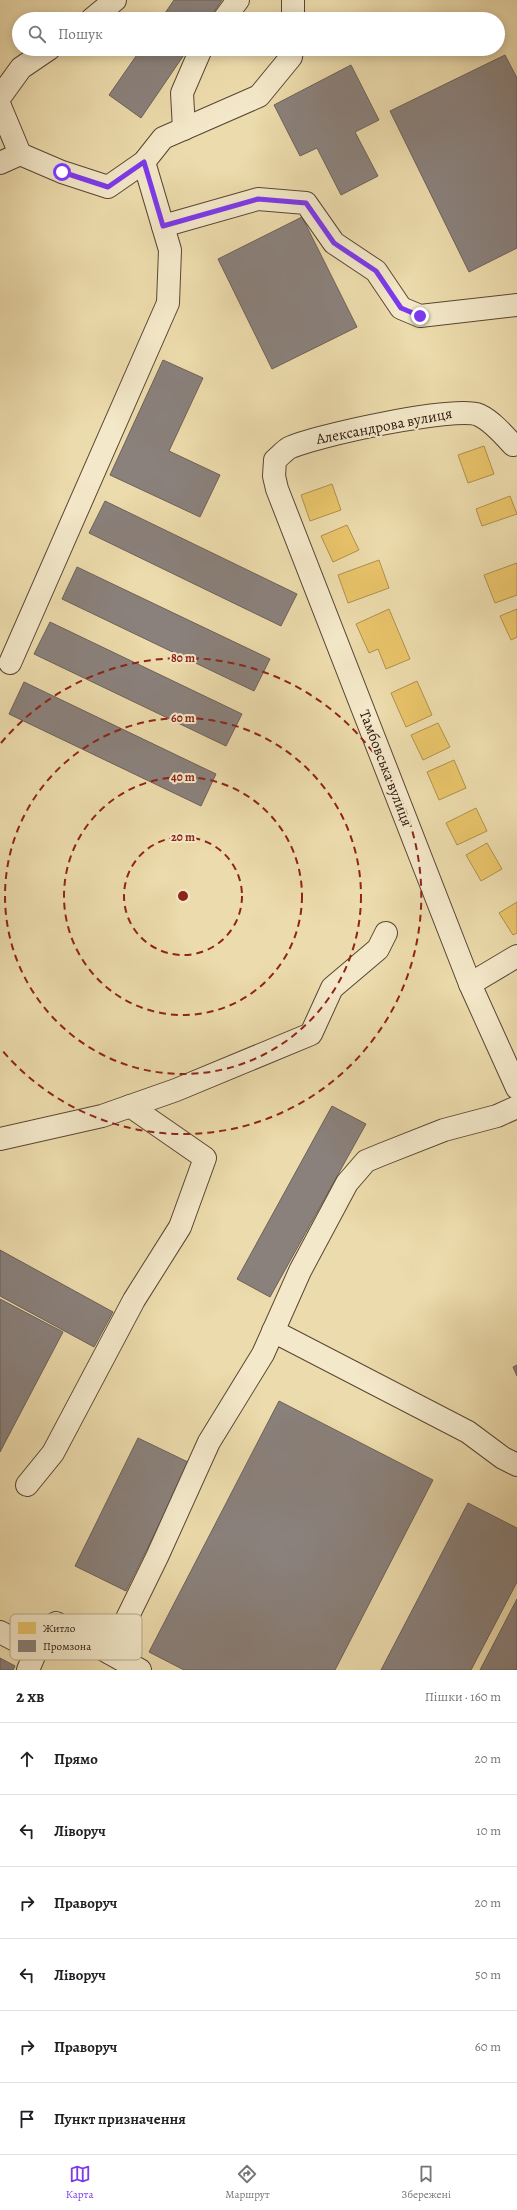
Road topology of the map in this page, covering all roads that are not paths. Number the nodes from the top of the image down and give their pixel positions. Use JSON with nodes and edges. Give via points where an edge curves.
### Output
{"nodes":[{"id":1,"x":115,"y":0,"type":"edge"},
{"id":2,"x":238,"y":0,"type":"edge"},
{"id":3,"x":293,"y":0,"type":"edge"},
{"id":4,"x":100,"y":12,"type":"edge"},
{"id":5,"x":229,"y":12,"type":"edge"},
{"id":6,"x":293,"y":12,"type":"edge"},
{"id":7,"x":39,"y":56,"type":"edge"},
{"id":8,"x":198,"y":56,"type":"edge"},
{"id":9,"x":292,"y":56,"type":"edge"},
{"id":10,"x":0,"y":97,"type":"edge"},
{"id":11,"x":0,"y":106,"type":"edge"},
{"id":12,"x":184,"y":129,"type":"junction"},
{"id":13,"x":20,"y":154,"type":"junction"},
{"id":14,"x":144,"y":162,"type":"junction"},
{"id":15,"x":0,"y":163,"type":"edge"},
{"id":16,"x":163,"y":226,"type":"junction"},
{"id":17,"x":517,"y":305,"type":"edge"},
{"id":18,"x":516,"y":448,"type":"edge"},
{"id":19,"x":288,"y":449,"type":"joint"},
{"id":20,"x":10,"y":663,"type":"dead end"},
{"id":21,"x":386,"y":933,"type":"dead end"},
{"id":22,"x":517,"y":956,"type":"edge"},
{"id":23,"x":470,"y":984,"type":"junction"},
{"id":24,"x":517,"y":1088,"type":"edge"},
{"id":25,"x":130,"y":1106,"type":"junction"},
{"id":26,"x":517,"y":1107,"type":"edge"},
{"id":27,"x":0,"y":1139,"type":"edge"},
{"id":28,"x":273,"y":1331,"type":"junction"},
{"id":29,"x":517,"y":1465,"type":"edge"},
{"id":30,"x":27,"y":1486,"type":"dead end"},
{"id":31,"x":129,"y":1614,"type":"edge"},
{"id":32,"x":0,"y":1632,"type":"edge"},
{"id":33,"x":10,"y":1641,"type":"edge"},
{"id":34,"x":122,"y":1660,"type":"edge"},
{"id":35,"x":140,"y":1670,"type":"edge"}],
"edges":[{"from":1,"to":4,"type":"street"},
{"from":2,"to":5,"type":"street"},
{"from":3,"to":6,"type":"street"},
{"from":7,"to":10,"type":"street","via":[[21,68]]},
{"from":8,"to":12,"type":"street","via":[[182,93]]},
{"from":9,"to":12,"type":"street","via":[[259,96]]},
{"from":11,"to":13,"type":"street"},
{"from":12,"to":14,"type":"street","via":[[163,138]]},
{"from":13,"to":14,"type":"street","via":[[62,172],[108,187]]},
{"from":13,"to":15,"type":"street"},
{"from":14,"to":16,"type":"street"},
{"from":16,"to":17,"type":"street","via":[[258,199],[306,203],[334,243],[376,271],[401,308],[420,316]]},
{"from":16,"to":20,"type":"street","via":[[170,250],[168,303]]},
{"from":18,"to":19,"type":"street","name":"Александрова вулиця","via":[[479,415],[463,412],[425,416],[309,441]]},
{"from":19,"to":23,"type":"street","name":"Тамбовська вулиця","via":[[275,460],[274,476],[277,489]]},
{"from":21,"to":25,"type":"street","via":[[378,949],[332,988],[312,1034],[176,1090]]},
{"from":22,"to":23,"type":"street"},
{"from":23,"to":24,"type":"street","name":"Тамбовська вулиця"},
{"from":25,"to":27,"type":"street","via":[[102,1116]]},
{"from":25,"to":30,"type":"street","via":[[205,1158],[180,1227],[134,1300],[53,1453]]},
{"from":26,"to":28,"type":"street","via":[[497,1116],[444,1130],[366,1161],[347,1183],[300,1271]]},
{"from":28,"to":29,"type":"street","via":[[468,1432],[503,1458]]},
{"from":28,"to":31,"type":"street","via":[[263,1354],[209,1442]]},
{"from":32,"to":33,"type":"street"},
{"from":34,"to":35,"type":"street"}]}
